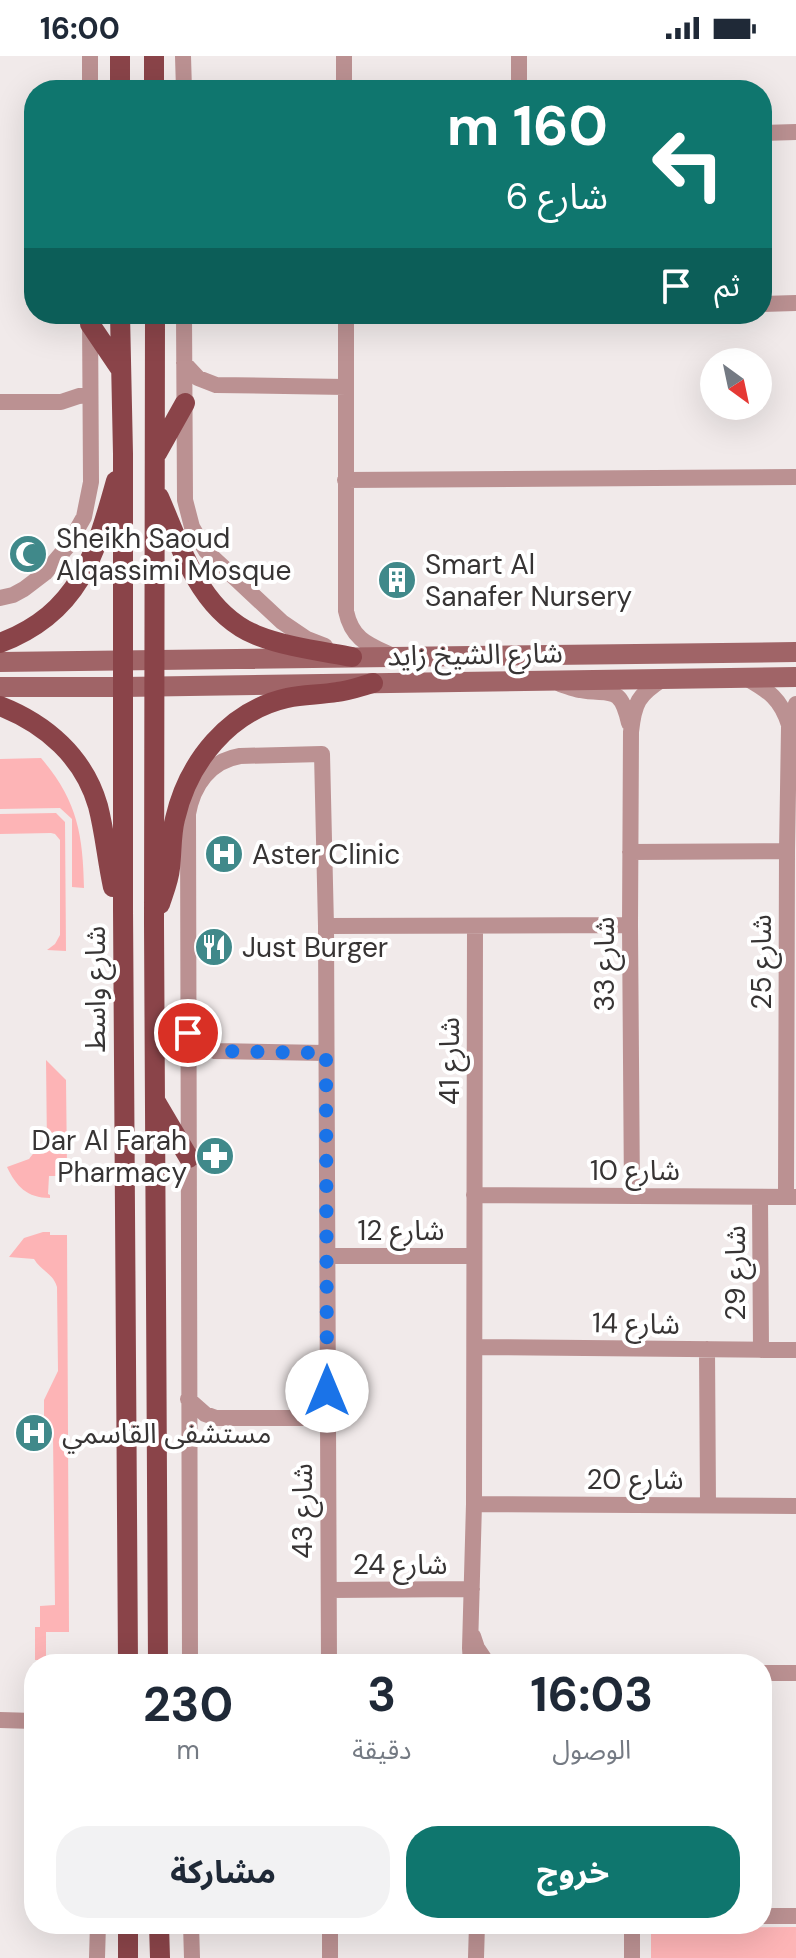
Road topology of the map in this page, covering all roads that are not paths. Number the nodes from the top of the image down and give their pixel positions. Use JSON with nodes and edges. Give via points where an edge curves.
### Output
{"nodes":[{"id":1,"x":90,"y":56,"type":"edge"},
{"id":2,"x":120,"y":56,"type":"edge"},
{"id":3,"x":154,"y":56,"type":"edge"},
{"id":4,"x":183,"y":56,"type":"edge"},
{"id":5,"x":344,"y":56,"type":"edge"},
{"id":6,"x":519,"y":56,"type":"edge"},
{"id":7,"x":90,"y":80,"type":"edge"},
{"id":8,"x":120,"y":80,"type":"edge"},
{"id":9,"x":154,"y":80,"type":"edge"},
{"id":10,"x":184,"y":80,"type":"edge"},
{"id":11,"x":344,"y":80,"type":"edge"},
{"id":12,"x":519,"y":80,"type":"edge"},
{"id":13,"x":796,"y":132,"type":"edge"},
{"id":14,"x":772,"y":133,"type":"edge"},
{"id":15,"x":796,"y":303,"type":"edge"},
{"id":16,"x":772,"y":304,"type":"edge"},
{"id":17,"x":90,"y":324,"type":"edge"},
{"id":18,"x":93,"y":324,"type":"edge"},
{"id":19,"x":120,"y":324,"type":"edge"},
{"id":20,"x":155,"y":324,"type":"edge"},
{"id":21,"x":184,"y":324,"type":"edge"},
{"id":22,"x":346,"y":324,"type":"edge"},
{"id":23,"x":184,"y":363,"type":"junction"},
{"id":24,"x":122,"y":371,"type":"junction"},
{"id":25,"x":216,"y":385,"type":"junction"},
{"id":26,"x":346,"y":387,"type":"junction"},
{"id":27,"x":89,"y":395,"type":"junction"},
{"id":28,"x":0,"y":402,"type":"edge"},
{"id":29,"x":61,"y":402,"type":"junction"},
{"id":30,"x":185,"y":403,"type":"junction"},
{"id":31,"x":90,"y":424,"type":"junction"},
{"id":32,"x":123,"y":454,"type":"junction"},
{"id":33,"x":155,"y":457,"type":"junction"},
{"id":34,"x":796,"y":477,"type":"edge"},
{"id":35,"x":345,"y":480,"type":"junction"},
{"id":36,"x":155,"y":487,"type":"junction"},
{"id":37,"x":0,"y":598,"type":"edge"},
{"id":38,"x":0,"y":643,"type":"edge"},
{"id":39,"x":796,"y":652,"type":"edge"},
{"id":40,"x":352,"y":657,"type":"junction"},
{"id":41,"x":396,"y":657,"type":"junction"},
{"id":42,"x":123,"y":659,"type":"junction"},
{"id":43,"x":155,"y":660,"type":"junction"},
{"id":44,"x":0,"y":662,"type":"edge"},
{"id":45,"x":796,"y":677,"type":"edge"},
{"id":46,"x":665,"y":678,"type":"junction"},
{"id":47,"x":746,"y":678,"type":"junction"},
{"id":48,"x":553,"y":681,"type":"junction"},
{"id":49,"x":373,"y":683,"type":"junction"},
{"id":50,"x":154,"y":686,"type":"junction"},
{"id":51,"x":0,"y":687,"type":"edge"},
{"id":52,"x":123,"y":687,"type":"junction"},
{"id":53,"x":796,"y":704,"type":"edge"},
{"id":54,"x":0,"y":706,"type":"edge"},
{"id":55,"x":789,"y":728,"type":"junction"},
{"id":56,"x":631,"y":732,"type":"junction"},
{"id":57,"x":187,"y":795,"type":"junction"},
{"id":58,"x":787,"y":851,"type":"junction"},
{"id":59,"x":630,"y":852,"type":"junction"},
{"id":60,"x":123,"y":909,"type":"junction"},
{"id":61,"x":154,"y":923,"type":"junction"},
{"id":62,"x":630,"y":925,"type":"junction"},
{"id":63,"x":326,"y":926,"type":"junction"},
{"id":64,"x":475,"y":927,"type":"junction"},
{"id":65,"x":188,"y":1033,"type":"junction"},
{"id":66,"x":215,"y":1051,"type":"junction"},
{"id":67,"x":326,"y":1053,"type":"junction"},
{"id":68,"x":188,"y":1070,"type":"junction"},
{"id":69,"x":156,"y":1102,"type":"junction"},
{"id":70,"x":189,"y":1158,"type":"junction"},
{"id":71,"x":474,"y":1195,"type":"junction"},
{"id":72,"x":632,"y":1196,"type":"junction"},
{"id":73,"x":760,"y":1197,"type":"junction"},
{"id":74,"x":791,"y":1197,"type":"edge"},
{"id":75,"x":328,"y":1256,"type":"junction"},
{"id":76,"x":474,"y":1256,"type":"junction"},
{"id":77,"x":475,"y":1347,"type":"junction"},
{"id":78,"x":707,"y":1349,"type":"junction"},
{"id":79,"x":761,"y":1350,"type":"junction"},
{"id":80,"x":796,"y":1350,"type":"edge"},
{"id":81,"x":188,"y":1399,"type":"junction"},
{"id":82,"x":216,"y":1418,"type":"junction"},
{"id":83,"x":327,"y":1418,"type":"junction"},
{"id":84,"x":189,"y":1437,"type":"junction"},
{"id":85,"x":474,"y":1504,"type":"junction"},
{"id":86,"x":708,"y":1505,"type":"junction"},
{"id":87,"x":796,"y":1506,"type":"edge"},
{"id":88,"x":472,"y":1589,"type":"junction"},
{"id":89,"x":329,"y":1590,"type":"junction"},
{"id":90,"x":471,"y":1630,"type":"junction"},
{"id":91,"x":128,"y":1654,"type":"edge"},
{"id":92,"x":158,"y":1654,"type":"edge"},
{"id":93,"x":190,"y":1654,"type":"edge"},
{"id":94,"x":329,"y":1654,"type":"edge"},
{"id":95,"x":471,"y":1654,"type":"edge"},
{"id":96,"x":481,"y":1654,"type":"edge"},
{"id":97,"x":772,"y":1673,"type":"edge"},
{"id":98,"x":796,"y":1673,"type":"edge"},
{"id":99,"x":0,"y":1720,"type":"edge"},
{"id":100,"x":24,"y":1721,"type":"edge"},
{"id":101,"x":772,"y":1916,"type":"edge"},
{"id":102,"x":796,"y":1916,"type":"edge"},
{"id":103,"x":98,"y":1934,"type":"edge"},
{"id":104,"x":128,"y":1934,"type":"edge"},
{"id":105,"x":160,"y":1934,"type":"edge"},
{"id":106,"x":191,"y":1934,"type":"edge"},
{"id":107,"x":330,"y":1934,"type":"edge"},
{"id":108,"x":477,"y":1934,"type":"edge"},
{"id":109,"x":632,"y":1934,"type":"edge"},
{"id":110,"x":162,"y":1955,"type":"edge"},
{"id":111,"x":97,"y":1958,"type":"edge"},
{"id":112,"x":128,"y":1958,"type":"edge"},
{"id":113,"x":192,"y":1958,"type":"edge"},
{"id":114,"x":330,"y":1958,"type":"edge"},
{"id":115,"x":476,"y":1958,"type":"edge"},
{"id":116,"x":632,"y":1958,"type":"edge"}],
"edges":[{"from":1,"to":7,"type":"street"},
{"from":2,"to":8,"type":"main road"},
{"from":3,"to":9,"type":"main road"},
{"from":4,"to":10,"type":"street"},
{"from":5,"to":11,"type":"street"},
{"from":6,"to":12,"type":"street"},
{"from":13,"to":14,"type":"street"},
{"from":15,"to":16,"type":"street"},
{"from":17,"to":27,"type":"street"},
{"from":18,"to":24,"type":"main road"},
{"from":19,"to":24,"type":"main road","name":"شارع واسط"},
{"from":20,"to":33,"type":"main road"},
{"from":21,"to":23,"type":"street"},
{"from":22,"to":26,"type":"street"},
{"from":23,"to":25,"type":"street","via":[[198,378]]},
{"from":23,"to":30,"type":"street"},
{"from":24,"to":32,"type":"main road","name":"شارع واسط"},
{"from":25,"to":26,"type":"street"},
{"from":25,"to":30,"type":"street"},
{"from":26,"to":35,"type":"street"},
{"from":27,"to":29,"type":"street"},
{"from":27,"to":31,"type":"street"},
{"from":28,"to":29,"type":"street"},
{"from":29,"to":31,"type":"street"},
{"from":30,"to":33,"type":"main road"},
{"from":30,"to":40,"type":"street","via":[[185,500],[198,540],[294,632]]},
{"from":31,"to":37,"type":"street","via":[[89,500],[76,533],[35,582]]},
{"from":32,"to":38,"type":"main road","via":[[95,548],[72,592],[33,628]]},
{"from":32,"to":42,"type":"main road","name":"شارع واسط"},
{"from":33,"to":36,"type":"main road"},
{"from":34,"to":35,"type":"street"},
{"from":35,"to":41,"type":"street","via":[[348,621],[367,644]]},
{"from":36,"to":40,"type":"main road","via":[[188,564],[226,616],[268,639]]},
{"from":36,"to":43,"type":"main road"},
{"from":39,"to":41,"type":"main road","name":"شارع الشيخ زايد"},
{"from":40,"to":41,"type":"main road","name":"شارع الشيخ زايد"},
{"from":40,"to":43,"type":"main road","name":"شارع الشيخ زايد"},
{"from":42,"to":43,"type":"main road","name":"شارع الشيخ زايد"},
{"from":42,"to":44,"type":"main road","name":"شارع الشيخ زايد"},
{"from":42,"to":52,"type":"main road","name":"شارع واسط"},
{"from":43,"to":50,"type":"main road"},
{"from":45,"to":47,"type":"main road","name":"شارع الشيخ زايد"},
{"from":46,"to":47,"type":"main road","name":"شارع الشيخ زايد"},
{"from":46,"to":48,"type":"main road","name":"شارع الشيخ زايد"},
{"from":46,"to":56,"type":"street","name":"شارع 33","via":[[639,698]]},
{"from":47,"to":55,"type":"street","name":"شارع 25","via":[[776,698]]},
{"from":48,"to":49,"type":"main road","name":"شارع الشيخ زايد"},
{"from":48,"to":56,"type":"street","name":"شارع 33","via":[[615,695],[624,704]]},
{"from":49,"to":50,"type":"main road","name":"شارع الشيخ زايد"},
{"from":49,"to":57,"type":"main road","via":[[287,698],[244,716],[197,763]]},
{"from":50,"to":52,"type":"main road","name":"شارع الشيخ زايد"},
{"from":50,"to":61,"type":"main road"},
{"from":51,"to":52,"type":"main road","name":"شارع الشيخ زايد"},
{"from":52,"to":60,"type":"main road","name":"شارع واسط"},
{"from":53,"to":55,"type":"street","name":"شارع 25"},
{"from":54,"to":60,"type":"main road","via":[[48,731],[83,771],[97,804]]},
{"from":55,"to":58,"type":"street","name":"شارع 25"},
{"from":56,"to":59,"type":"street","name":"شارع 33"},
{"from":57,"to":61,"type":"main road","via":[[173,825],[170,873]]},
{"from":57,"to":63,"type":"street","name":"شارع 43","via":[[229,758],[322,754]]},
{"from":57,"to":65,"type":"street"},
{"from":58,"to":59,"type":"street"},
{"from":58,"to":74,"type":"street","name":"شارع 25"},
{"from":59,"to":62,"type":"street","name":"شارع 33"},
{"from":60,"to":91,"type":"main road","name":"شارع واسط"},
{"from":61,"to":69,"type":"main road"},
{"from":62,"to":64,"type":"street"},
{"from":62,"to":72,"type":"street","name":"شارع 33"},
{"from":63,"to":64,"type":"street"},
{"from":63,"to":67,"type":"street","name":"شارع 43"},
{"from":64,"to":71,"type":"street","name":"شارع 41"},
{"from":65,"to":66,"type":"street"},
{"from":65,"to":68,"type":"street"},
{"from":66,"to":67,"type":"street"},
{"from":66,"to":68,"type":"street"},
{"from":67,"to":75,"type":"street","name":"شارع 43"},
{"from":68,"to":70,"type":"street"},
{"from":69,"to":70,"type":"main road"},
{"from":69,"to":92,"type":"main road"},
{"from":70,"to":81,"type":"street"},
{"from":71,"to":72,"type":"street","name":"شارع 10"},
{"from":71,"to":76,"type":"street","name":"شارع 41"},
{"from":72,"to":73,"type":"street","name":"شارع 10"},
{"from":73,"to":74,"type":"street","name":"شارع 10"},
{"from":73,"to":79,"type":"street","name":"شارع 29"},
{"from":75,"to":76,"type":"street","name":"شارع 12"},
{"from":75,"to":83,"type":"street","name":"شارع 43"},
{"from":76,"to":77,"type":"street","name":"شارع 41"},
{"from":77,"to":78,"type":"street","name":"شارع 14"},
{"from":77,"to":85,"type":"street","name":"شارع 41"},
{"from":78,"to":79,"type":"street","name":"شارع 14"},
{"from":78,"to":86,"type":"street"},
{"from":79,"to":80,"type":"street","name":"شارع 14"},
{"from":81,"to":82,"type":"street"},
{"from":81,"to":84,"type":"street"},
{"from":82,"to":83,"type":"street"},
{"from":82,"to":84,"type":"street"},
{"from":83,"to":89,"type":"street","name":"شارع 43"},
{"from":84,"to":93,"type":"street"},
{"from":85,"to":86,"type":"street","name":"شارع 20"},
{"from":85,"to":88,"type":"street","name":"شارع 41"},
{"from":86,"to":87,"type":"street","name":"شارع 20"},
{"from":88,"to":89,"type":"street","name":"شارع 24"},
{"from":88,"to":90,"type":"street","name":"شارع 41"},
{"from":89,"to":94,"type":"street","name":"شارع 43"},
{"from":90,"to":95,"type":"street","name":"شارع 41"},
{"from":90,"to":96,"type":"street"},
{"from":97,"to":98,"type":"street"},
{"from":99,"to":100,"type":"street"},
{"from":101,"to":102,"type":"street"},
{"from":103,"to":111,"type":"street"},
{"from":104,"to":112,"type":"main road"},
{"from":105,"to":110,"type":"main road"},
{"from":106,"to":113,"type":"street"},
{"from":107,"to":114,"type":"street"},
{"from":108,"to":115,"type":"street"},
{"from":109,"to":116,"type":"street"}]}
